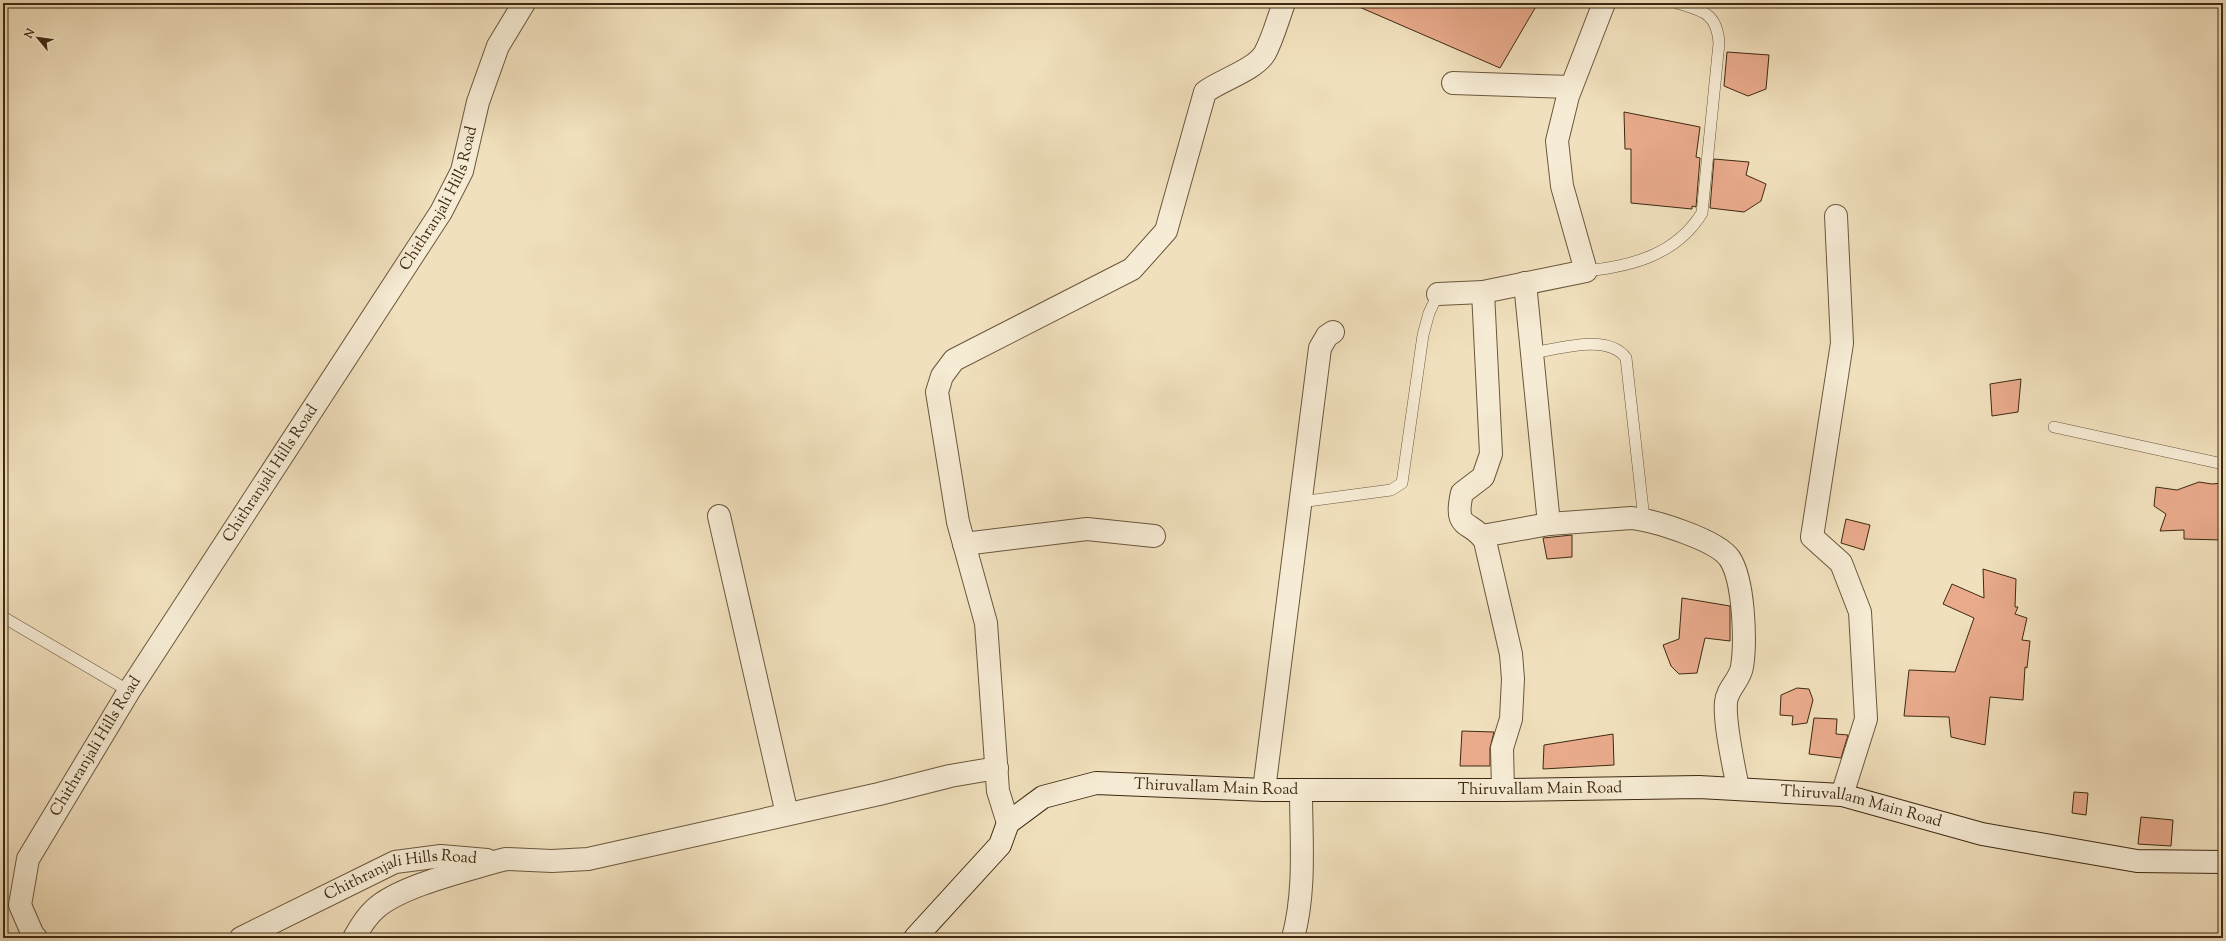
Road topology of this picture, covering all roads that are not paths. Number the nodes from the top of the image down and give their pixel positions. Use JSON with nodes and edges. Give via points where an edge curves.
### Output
{"nodes":[{"id":1,"x":524,"y":3,"type":"edge"},
{"id":2,"x":1284,"y":3,"type":"edge"},
{"id":3,"x":1604,"y":3,"type":"edge"},
{"id":4,"x":1677,"y":3,"type":"edge"},
{"id":5,"x":1453,"y":82,"type":"dead end"},
{"id":6,"x":1572,"y":87,"type":"junction"},
{"id":7,"x":1836,"y":216,"type":"dead end"},
{"id":8,"x":1586,"y":271,"type":"junction"},
{"id":9,"x":1525,"y":284,"type":"junction"},
{"id":10,"x":1483,"y":292,"type":"junction"},
{"id":11,"x":1438,"y":294,"type":"joint"},
{"id":12,"x":1333,"y":332,"type":"dead end"},
{"id":13,"x":1532,"y":353,"type":"junction"},
{"id":14,"x":2054,"y":427,"type":"dead end"},
{"id":15,"x":2223,"y":464,"type":"edge"},
{"id":16,"x":1300,"y":502,"type":"junction"},
{"id":17,"x":719,"y":516,"type":"dead end"},
{"id":18,"x":1644,"y":519,"type":"junction"},
{"id":19,"x":1549,"y":524,"type":"junction"},
{"id":20,"x":1154,"y":536,"type":"dead end"},
{"id":21,"x":1482,"y":536,"type":"junction"},
{"id":22,"x":964,"y":544,"type":"junction"},
{"id":23,"x":3,"y":617,"type":"edge"},
{"id":24,"x":129,"y":692,"type":"junction"},
{"id":25,"x":997,"y":768,"type":"junction"},
{"id":26,"x":1738,"y":789,"type":"junction"},
{"id":27,"x":1264,"y":790,"type":"junction"},
{"id":28,"x":1301,"y":790,"type":"junction"},
{"id":29,"x":1503,"y":790,"type":"junction"},
{"id":30,"x":1842,"y":795,"type":"junction"},
{"id":31,"x":786,"y":814,"type":"junction"},
{"id":32,"x":1008,"y":823,"type":"junction"},
{"id":33,"x":498,"y":862,"type":"junction"},
{"id":34,"x":2223,"y":862,"type":"edge"},
{"id":35,"x":36,"y":938,"type":"edge"},
{"id":36,"x":241,"y":938,"type":"edge"},
{"id":37,"x":354,"y":938,"type":"edge"},
{"id":38,"x":915,"y":938,"type":"edge"},
{"id":39,"x":1293,"y":938,"type":"edge"}],
"edges":[{"from":1,"to":24,"type":"street","name":"Chithranjali Hills Road","via":[[498,46],[478,102],[462,171],[441,212]]},
{"from":2,"to":22,"type":"street","via":[[1264,54],[1250,67],[1215,84],[1205,92],[1166,231],[1148,252],[1132,269],[954,360],[942,376],[937,392],[958,522]]},
{"from":3,"to":6,"type":"street"},
{"from":4,"to":8,"type":"lane","via":[[1706,14],[1715,22],[1718,32],[1702,213],[1695,225],[1677,241],[1645,260],[1621,267]]},
{"from":5,"to":6,"type":"street"},
{"from":6,"to":8,"type":"street","via":[[1557,141],[1562,186]]},
{"from":7,"to":30,"type":"street","via":[[1842,343],[1812,537],[1841,563],[1860,612],[1866,719]]},
{"from":8,"to":9,"type":"street"},
{"from":9,"to":10,"type":"street"},
{"from":9,"to":13,"type":"street"},
{"from":10,"to":11,"type":"street"},
{"from":10,"to":21,"type":"street","via":[[1491,454],[1483,477],[1462,492],[1460,516],[1464,524]]},
{"from":11,"to":16,"type":"lane","via":[[1423,335],[1402,483],[1391,490]]},
{"from":12,"to":16,"type":"street","via":[[1327,336],[1320,348]]},
{"from":13,"to":18,"type":"lane","via":[[1599,344],[1621,351],[1626,358]]},
{"from":13,"to":19,"type":"street"},
{"from":14,"to":15,"type":"lane"},
{"from":16,"to":27,"type":"street"},
{"from":17,"to":31,"type":"street"},
{"from":18,"to":19,"type":"street","via":[[1611,518]]},
{"from":18,"to":26,"type":"street","via":[[1676,529],[1713,546],[1730,559],[1735,573],[1741,602],[1743,657],[1742,669],[1726,701]]},
{"from":19,"to":21,"type":"street"},
{"from":20,"to":22,"type":"street","via":[[1087,529]]},
{"from":21,"to":29,"type":"street","via":[[1511,654],[1511,719],[1502,748]]},
{"from":22,"to":25,"type":"street","via":[[986,623]]},
{"from":23,"to":24,"type":"lane"},
{"from":24,"to":35,"type":"street","name":"Chithranjali Hills Road","via":[[28,859],[20,905]]},
{"from":25,"to":31,"type":"street","via":[[950,776]]},
{"from":25,"to":32,"type":"street","via":[[998,791]]},
{"from":26,"to":29,"type":"street","name":"Thiruvallam Main Road","via":[[1699,787]]},
{"from":26,"to":30,"type":"street","name":"Thiruvallam Main Road"},
{"from":27,"to":28,"type":"street","name":"Thiruvallam Main Road"},
{"from":27,"to":32,"type":"street","name":"Thiruvallam Main Road","via":[[1096,783],[1043,797]]},
{"from":28,"to":29,"type":"street","name":"Thiruvallam Main Road"},
{"from":28,"to":39,"type":"street","via":[[1301,882]]},
{"from":30,"to":34,"type":"street","name":"Thiruvallam Main Road","via":[[1990,836],[2136,860]]},
{"from":31,"to":33,"type":"street","via":[[588,859],[506,859]]},
{"from":32,"to":38,"type":"street","via":[[1000,845]]},
{"from":33,"to":36,"type":"street","name":"Chithranjali Hills Road","via":[[441,856],[395,862]]},
{"from":33,"to":37,"type":"street","via":[[432,881],[391,899],[376,907],[365,919]]}]}
